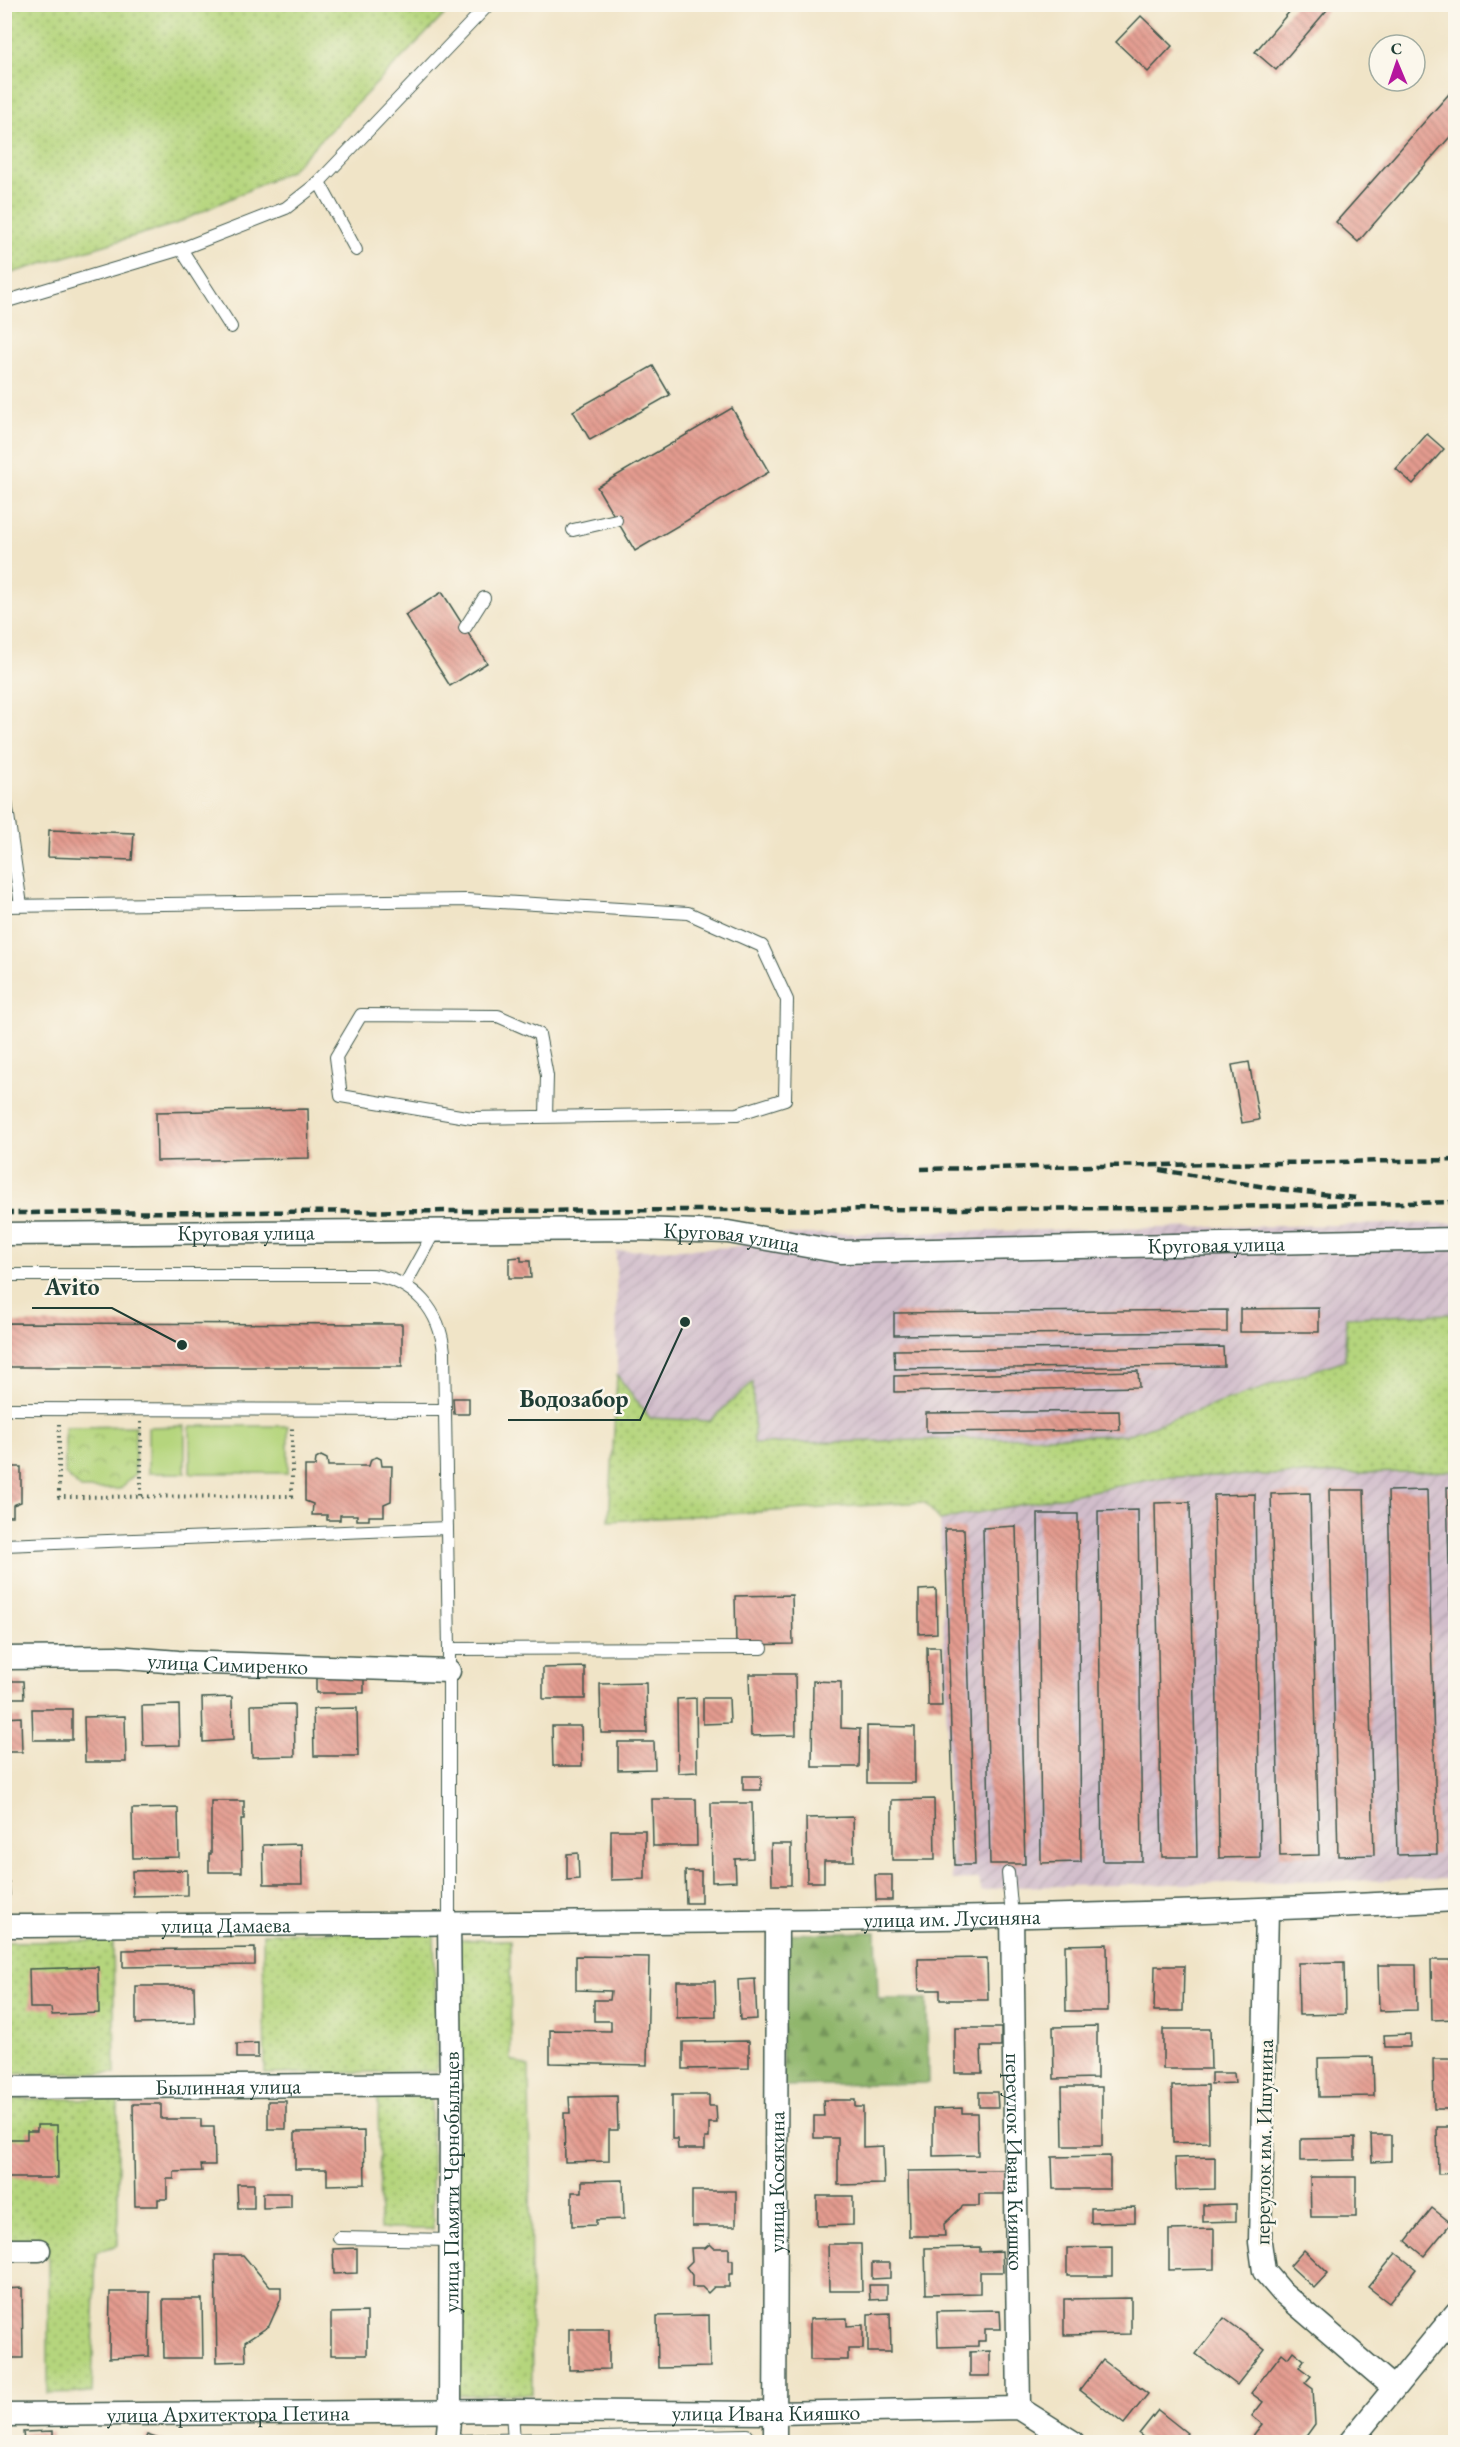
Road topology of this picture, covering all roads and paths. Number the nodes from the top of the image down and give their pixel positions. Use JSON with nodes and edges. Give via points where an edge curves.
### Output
{"nodes":[{"id":1,"x":489,"y":4,"type":"edge"},
{"id":2,"x":319,"y":182,"type":"junction"},
{"id":3,"x":181,"y":249,"type":"junction"},
{"id":4,"x":356,"y":250,"type":"dead end"},
{"id":5,"x":4,"y":302,"type":"edge"},
{"id":6,"x":231,"y":327,"type":"dead end"},
{"id":7,"x":616,"y":520,"type":"dead end"},
{"id":8,"x":573,"y":530,"type":"dead end"},
{"id":9,"x":484,"y":598,"type":"dead end"},
{"id":10,"x":465,"y":628,"type":"dead end"},
{"id":11,"x":4,"y":788,"type":"edge"},
{"id":12,"x":21,"y":905,"type":"junction"},
{"id":13,"x":4,"y":906,"type":"edge"},
{"id":14,"x":546,"y":1116,"type":"junction"},
{"id":15,"x":435,"y":1230,"type":"junction"},
{"id":16,"x":4,"y":1234,"type":"edge"},
{"id":17,"x":1455,"y":1239,"type":"edge"},
{"id":18,"x":4,"y":1275,"type":"edge"},
{"id":19,"x":405,"y":1285,"type":"junction"},
{"id":20,"x":4,"y":1409,"type":"edge"},
{"id":21,"x":59,"y":1409,"type":"junction"},
{"id":22,"x":141,"y":1409,"type":"junction"},
{"id":23,"x":292,"y":1409,"type":"junction"},
{"id":24,"x":445,"y":1410,"type":"junction"},
{"id":25,"x":141,"y":1497,"type":"junction"},
{"id":26,"x":447,"y":1528,"type":"junction"},
{"id":27,"x":4,"y":1545,"type":"edge"},
{"id":28,"x":762,"y":1648,"type":"dead end"},
{"id":29,"x":4,"y":1658,"type":"edge"},
{"id":30,"x":449,"y":1660,"type":"junction"},
{"id":31,"x":1008,"y":1873,"type":"dead end"},
{"id":32,"x":1455,"y":1900,"type":"edge"},
{"id":33,"x":1267,"y":1910,"type":"junction"},
{"id":34,"x":1012,"y":1916,"type":"junction"},
{"id":35,"x":777,"y":1921,"type":"junction"},
{"id":36,"x":449,"y":1922,"type":"junction"},
{"id":37,"x":4,"y":1926,"type":"edge"},
{"id":38,"x":451,"y":2084,"type":"junction"},
{"id":39,"x":4,"y":2088,"type":"edge"},
{"id":40,"x":339,"y":2238,"type":"dead end"},
{"id":41,"x":451,"y":2240,"type":"junction"},
{"id":42,"x":4,"y":2250,"type":"edge"},
{"id":43,"x":39,"y":2250,"type":"dead end"},
{"id":44,"x":1455,"y":2313,"type":"edge"},
{"id":45,"x":1394,"y":2388,"type":"junction"},
{"id":46,"x":1019,"y":2408,"type":"junction"},
{"id":47,"x":450,"y":2411,"type":"junction"},
{"id":48,"x":512,"y":2411,"type":"junction"},
{"id":49,"x":775,"y":2414,"type":"junction"},
{"id":50,"x":4,"y":2415,"type":"edge"},
{"id":51,"x":514,"y":2441,"type":"edge"},
{"id":52,"x":1068,"y":2441,"type":"edge"},
{"id":53,"x":447,"y":2442,"type":"edge"},
{"id":54,"x":747,"y":2442,"type":"edge"},
{"id":55,"x":775,"y":2442,"type":"edge"},
{"id":56,"x":1350,"y":2442,"type":"edge"}],
"edges":[{"from":1,"to":2,"type":"lane"},
{"from":2,"to":3,"type":"lane","via":[[286,208]]},
{"from":2,"to":4,"type":"lane"},
{"from":3,"to":5,"type":"lane"},
{"from":3,"to":6,"type":"lane"},
{"from":7,"to":8,"type":"lane"},
{"from":9,"to":10,"type":"lane"},
{"from":11,"to":12,"type":"lane"},
{"from":12,"to":13,"type":"lane"},
{"from":12,"to":14,"type":"lane","via":[[466,900],[688,913],[762,946],[787,1000],[785,1099],[737,1114]]},
{"from":14,"to":14,"type":"lane","via":[[472,1118],[341,1096],[336,1057],[361,1015],[498,1016],[539,1034],[547,1076]]},
{"from":15,"to":16,"type":"street","name":"Круговая улица"},
{"from":15,"to":17,"type":"street","name":"Круговая улица","via":[[728,1232],[841,1252]]},
{"from":15,"to":19,"type":"lane"},
{"from":18,"to":19,"type":"lane","via":[[373,1275]]},
{"from":19,"to":24,"type":"lane","via":[[425,1301],[439,1325],[444,1352]]},
{"from":20,"to":21,"type":"lane"},
{"from":21,"to":22,"type":"lane"},
{"from":21,"to":25,"type":"path","via":[[59,1497]]},
{"from":22,"to":23,"type":"lane"},
{"from":22,"to":25,"type":"path"},
{"from":23,"to":24,"type":"lane"},
{"from":23,"to":25,"type":"path","via":[[292,1496]]},
{"from":24,"to":26,"type":"lane"},
{"from":26,"to":27,"type":"lane"},
{"from":26,"to":30,"type":"lane"},
{"from":28,"to":30,"type":"lane"},
{"from":29,"to":30,"type":"street","name":"улица Симиренко","via":[[116,1657],[178,1662]]},
{"from":30,"to":36,"type":"lane"},
{"from":31,"to":34,"type":"lane"},
{"from":32,"to":33,"type":"street","name":"улица им. Лусиняна"},
{"from":33,"to":34,"type":"street","name":"улица им. Лусиняна"},
{"from":33,"to":45,"type":"street","name":"переулок им. Ишунина","via":[[1260,2242],[1264,2271],[1282,2292]]},
{"from":34,"to":35,"type":"street","name":"улица им. Лусиняна"},
{"from":34,"to":46,"type":"street","name":"переулок Ивана Кияшко"},
{"from":35,"to":36,"type":"street","name":"улица им. Лусиняна"},
{"from":35,"to":49,"type":"street","name":"улица Косякина"},
{"from":36,"to":37,"type":"street","name":"улица Дамаева"},
{"from":36,"to":38,"type":"street","name":"улица Памяти Чернобыльцев"},
{"from":38,"to":39,"type":"street","name":"Былинная улица"},
{"from":38,"to":41,"type":"street","name":"улица Памяти Чернобыльцев"},
{"from":40,"to":41,"type":"lane"},
{"from":41,"to":47,"type":"street","name":"улица Памяти Чернобыльцев"},
{"from":42,"to":43,"type":"street"},
{"from":44,"to":45,"type":"street"},
{"from":45,"to":56,"type":"street"},
{"from":46,"to":49,"type":"street","name":"улица Ивана Кияшко"},
{"from":46,"to":52,"type":"street"},
{"from":47,"to":48,"type":"street","name":"улица Ивана Кияшко"},
{"from":47,"to":50,"type":"street","name":"улица Архитектора Петина"},
{"from":47,"to":53,"type":"street","name":"улица Памяти Чернобыльцев"},
{"from":48,"to":49,"type":"street","name":"улица Ивана Кияшко"},
{"from":48,"to":51,"type":"lane"},
{"from":49,"to":55,"type":"street","name":"улица Косякина"},
{"from":51,"to":53,"type":"lane"},
{"from":51,"to":54,"type":"lane","via":[[747,2435]]}]}
